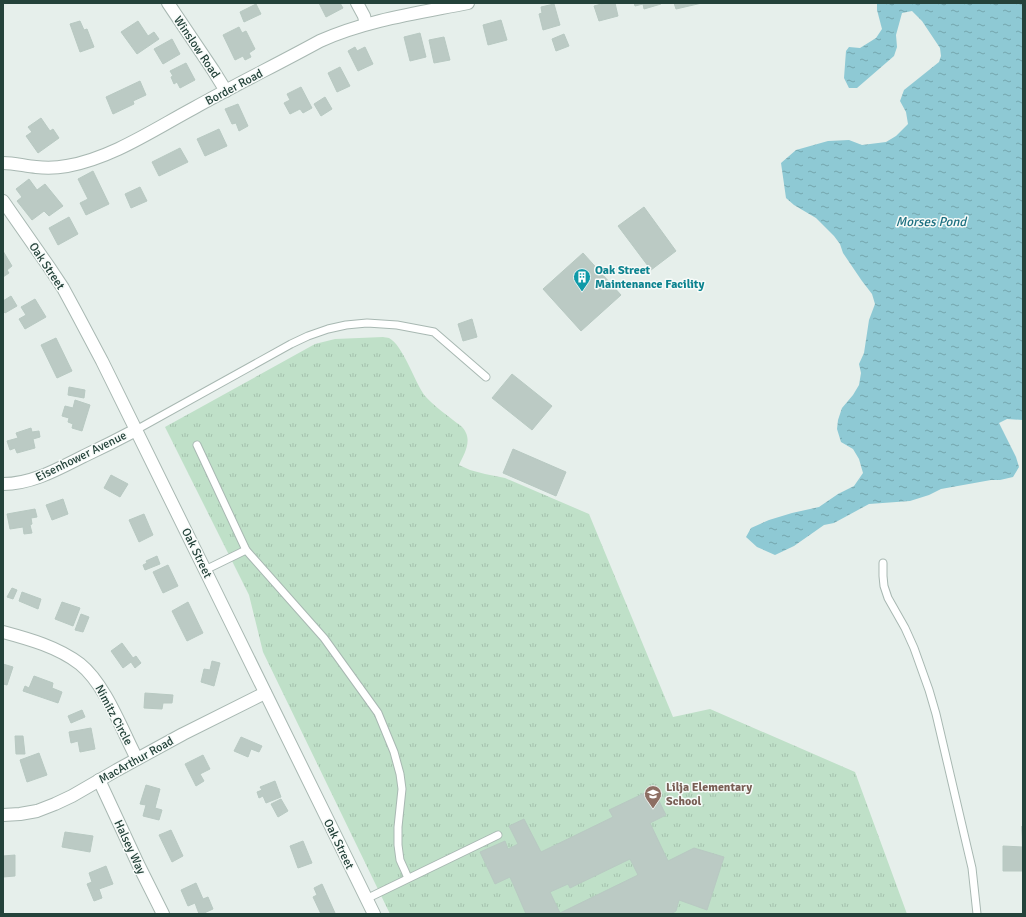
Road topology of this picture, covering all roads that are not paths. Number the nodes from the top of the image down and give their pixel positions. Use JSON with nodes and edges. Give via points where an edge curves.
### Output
{"nodes":[{"id":1,"x":168,"y":3,"type":"edge"},
{"id":2,"x":357,"y":3,"type":"edge"},
{"id":3,"x":468,"y":3,"type":"edge"},
{"id":4,"x":366,"y":24,"type":"junction"},
{"id":5,"x":226,"y":91,"type":"junction"},
{"id":6,"x":3,"y":163,"type":"edge"},
{"id":7,"x":3,"y":201,"type":"edge"},
{"id":8,"x":486,"y":377,"type":"dead end"},
{"id":9,"x":136,"y":430,"type":"junction"},
{"id":10,"x":197,"y":445,"type":"dead end"},
{"id":11,"x":3,"y":484,"type":"edge"},
{"id":12,"x":246,"y":550,"type":"junction"},
{"id":13,"x":883,"y":564,"type":"dead end"},
{"id":14,"x":205,"y":570,"type":"junction"},
{"id":15,"x":3,"y":632,"type":"edge"},
{"id":16,"x":265,"y":693,"type":"junction"},
{"id":17,"x":137,"y":759,"type":"junction"},
{"id":18,"x":99,"y":780,"type":"junction"},
{"id":19,"x":3,"y":815,"type":"edge"},
{"id":20,"x":498,"y":835,"type":"dead end"},
{"id":21,"x":408,"y":878,"type":"junction"},
{"id":22,"x":366,"y":898,"type":"junction"},
{"id":23,"x":163,"y":914,"type":"edge"},
{"id":24,"x":374,"y":914,"type":"edge"},
{"id":25,"x":977,"y":914,"type":"edge"}],
"edges":[{"from":1,"to":5,"type":"street","name":"Winslow Road"},
{"from":2,"to":4,"type":"street"},
{"from":3,"to":4,"type":"street","name":"Border Road"},
{"from":4,"to":5,"type":"street","name":"Border Road","via":[[336,34]]},
{"from":5,"to":6,"type":"street","name":"Border Road","via":[[138,139],[86,162],[53,168]]},
{"from":7,"to":9,"type":"street","name":"Oak Street","via":[[63,288]]},
{"from":8,"to":9,"type":"lane","via":[[434,332],[397,325],[346,325],[321,331],[291,344]]},
{"from":9,"to":11,"type":"street","name":"Eisenhower Avenue","via":[[44,476],[27,482]]},
{"from":9,"to":14,"type":"street","name":"Oak Street"},
{"from":10,"to":12,"type":"lane"},
{"from":12,"to":14,"type":"lane"},
{"from":12,"to":21,"type":"lane","via":[[324,638],[378,713],[400,774],[402,790],[398,845],[400,860]]},
{"from":13,"to":25,"type":"lane","via":[[884,586],[888,598],[914,648],[936,714],[972,868]]},
{"from":14,"to":16,"type":"street","name":"Oak Street"},
{"from":15,"to":17,"type":"street","name":"Nimitz Circle","via":[[55,650],[88,671],[109,702]]},
{"from":16,"to":17,"type":"street","name":"MacArthur Road"},
{"from":16,"to":22,"type":"street","name":"Oak Street"},
{"from":17,"to":18,"type":"street","name":"MacArthur Road"},
{"from":18,"to":19,"type":"street","name":"MacArthur Road","via":[[72,796],[37,811]]},
{"from":18,"to":23,"type":"street","name":"Halsey Way"},
{"from":20,"to":21,"type":"lane"},
{"from":21,"to":22,"type":"lane"},
{"from":22,"to":24,"type":"street","name":"Oak Street"}]}
